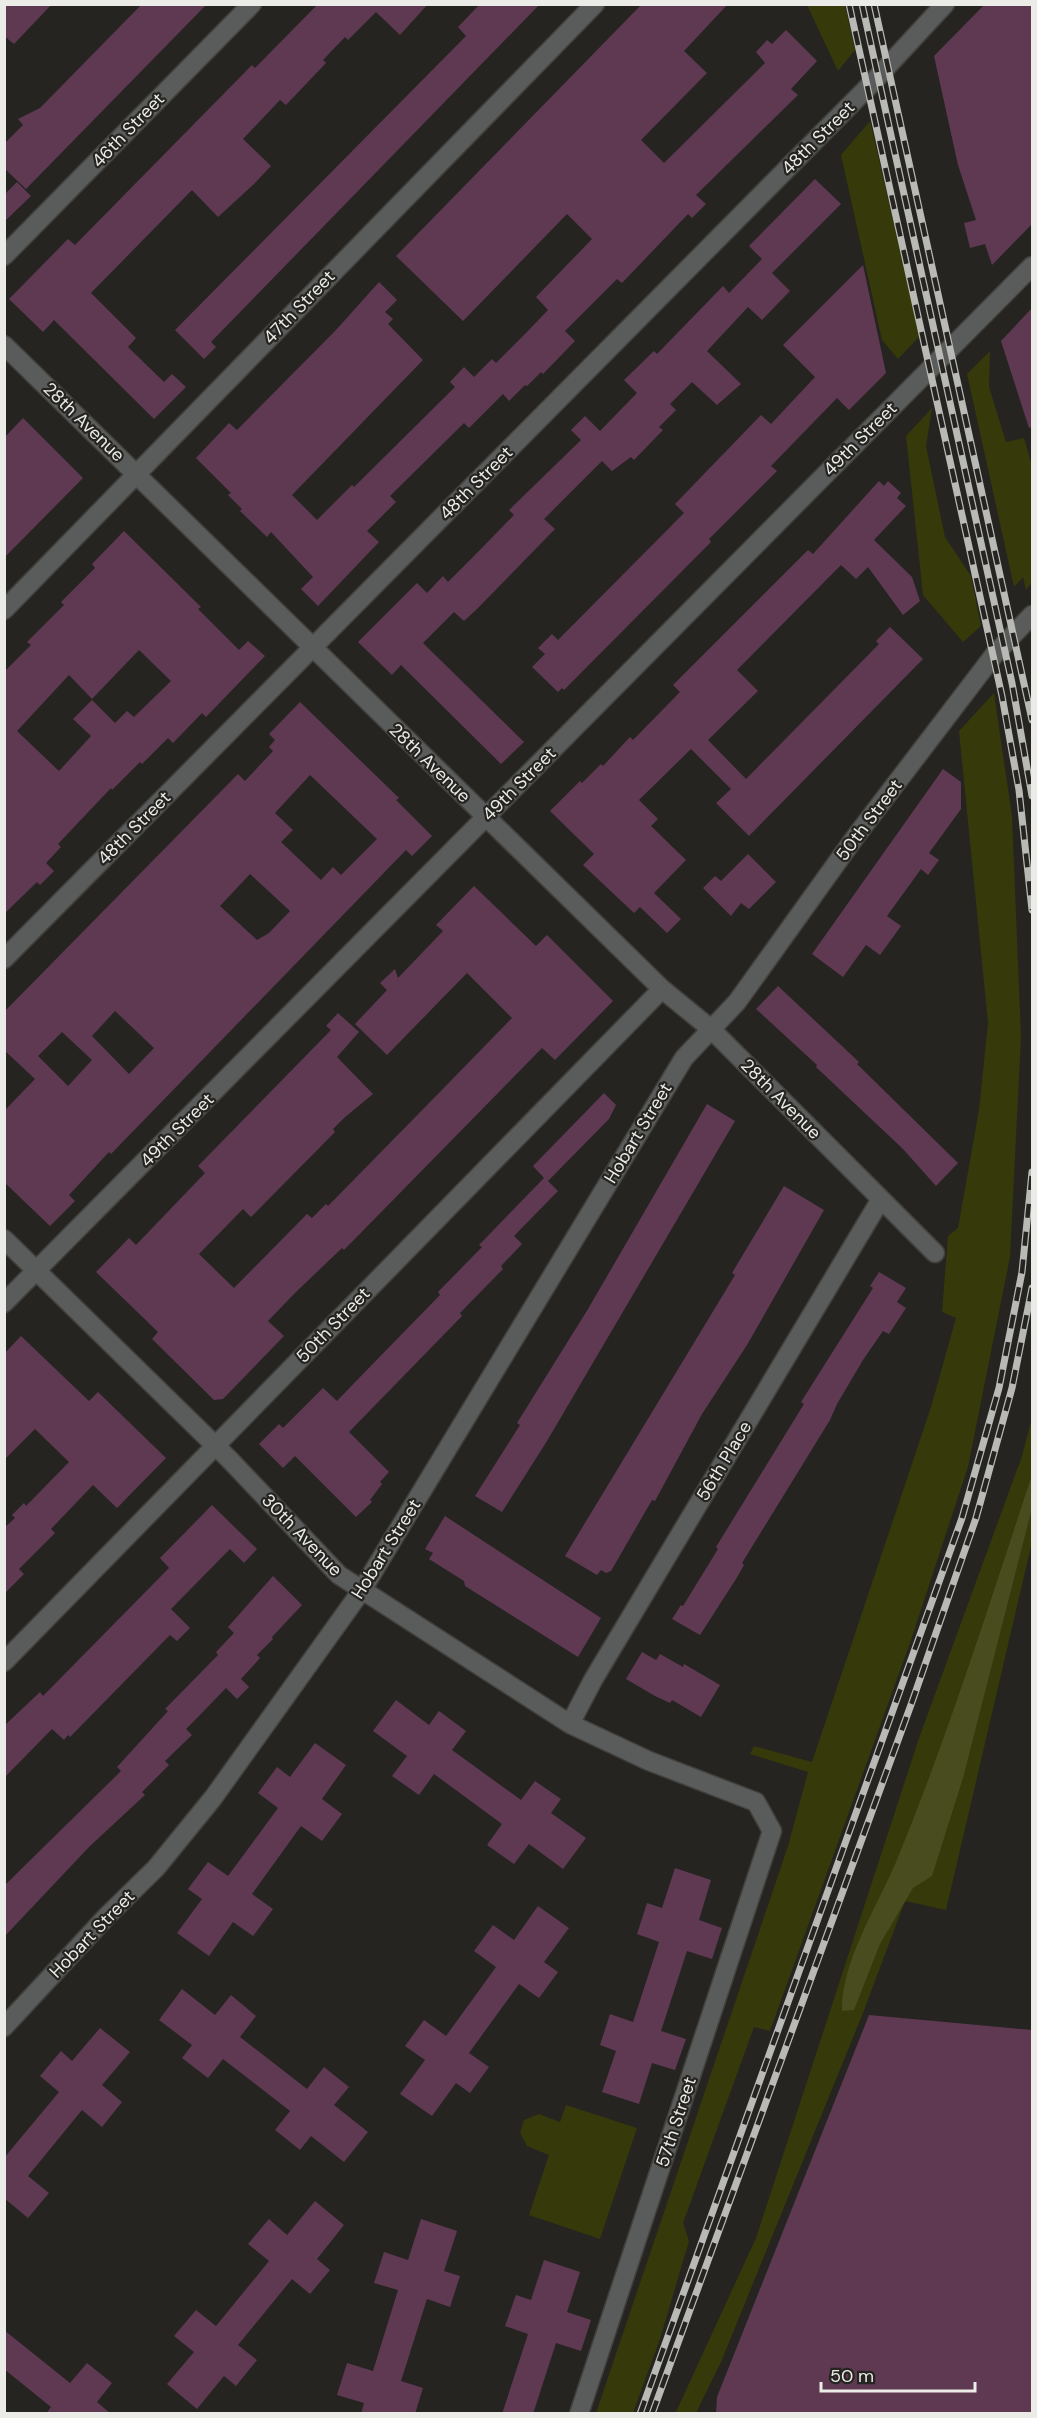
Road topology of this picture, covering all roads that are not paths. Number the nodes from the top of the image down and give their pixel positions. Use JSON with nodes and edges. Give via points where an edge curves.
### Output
{"nodes":[{"id":1,"x":252,"y":4,"type":"edge"},
{"id":2,"x":595,"y":4,"type":"edge"},
{"id":3,"x":945,"y":4,"type":"edge"},
{"id":4,"x":4,"y":256,"type":"edge"},
{"id":5,"x":1032,"y":266,"type":"edge"},
{"id":6,"x":4,"y":345,"type":"edge"},
{"id":7,"x":137,"y":473,"type":"junction"},
{"id":8,"x":4,"y":610,"type":"edge"},
{"id":9,"x":1032,"y":615,"type":"edge"},
{"id":10,"x":313,"y":647,"type":"junction"},
{"id":11,"x":486,"y":818,"type":"junction"},
{"id":12,"x":4,"y":959,"type":"edge"},
{"id":13,"x":662,"y":989,"type":"junction"},
{"id":14,"x":711,"y":1029,"type":"junction"},
{"id":15,"x":881,"y":1199,"type":"junction"},
{"id":16,"x":4,"y":1239,"type":"edge"},
{"id":17,"x":935,"y":1253,"type":"dead end"},
{"id":18,"x":37,"y":1270,"type":"junction"},
{"id":19,"x":4,"y":1303,"type":"edge"},
{"id":20,"x":216,"y":1446,"type":"junction"},
{"id":21,"x":362,"y":1590,"type":"junction"},
{"id":22,"x":4,"y":1662,"type":"edge"},
{"id":23,"x":570,"y":1724,"type":"junction"},
{"id":24,"x":772,"y":1831,"type":"joint"},
{"id":25,"x":4,"y":2027,"type":"edge"},
{"id":26,"x":579,"y":2414,"type":"edge"}],
"edges":[{"from":1,"to":4,"type":"street","name":"46th Street"},
{"from":2,"to":7,"type":"street","name":"47th Street"},
{"from":3,"to":10,"type":"street","name":"48th Street","via":[[870,85]]},
{"from":5,"to":11,"type":"street","name":"49th Street"},
{"from":6,"to":7,"type":"street","name":"28th Avenue"},
{"from":7,"to":8,"type":"street","name":"47th Street"},
{"from":7,"to":10,"type":"street","name":"28th Avenue"},
{"from":9,"to":14,"type":"street","name":"50th Street","via":[[994,655],[856,836],[737,1002]]},
{"from":10,"to":11,"type":"street","name":"28th Avenue"},
{"from":10,"to":12,"type":"street","name":"48th Street"},
{"from":11,"to":13,"type":"street","name":"28th Avenue"},
{"from":11,"to":18,"type":"street","name":"49th Street"},
{"from":13,"to":14,"type":"street","name":"28th Avenue"},
{"from":13,"to":20,"type":"street","name":"50th Street"},
{"from":14,"to":15,"type":"street","name":"28th Avenue"},
{"from":14,"to":21,"type":"street","name":"Hobart Street","via":[[684,1058]]},
{"from":15,"to":17,"type":"street","name":"28th Avenue"},
{"from":15,"to":23,"type":"street","name":"56th Place"},
{"from":16,"to":18,"type":"street","name":"30th Avenue"},
{"from":18,"to":19,"type":"street","name":"49th Street"},
{"from":18,"to":20,"type":"street","name":"30th Avenue"},
{"from":20,"to":21,"type":"street","name":"30th Avenue","via":[[339,1575]]},
{"from":20,"to":22,"type":"street","name":"50th Street"},
{"from":21,"to":23,"type":"street","name":"30th Avenue"},
{"from":21,"to":25,"type":"street","name":"Hobart Street","via":[[213,1798],[156,1868]]},
{"from":23,"to":24,"type":"street","name":"30th Avenue","via":[[649,1761],[756,1802]]},
{"from":24,"to":26,"type":"street","name":"57th Street"}]}
